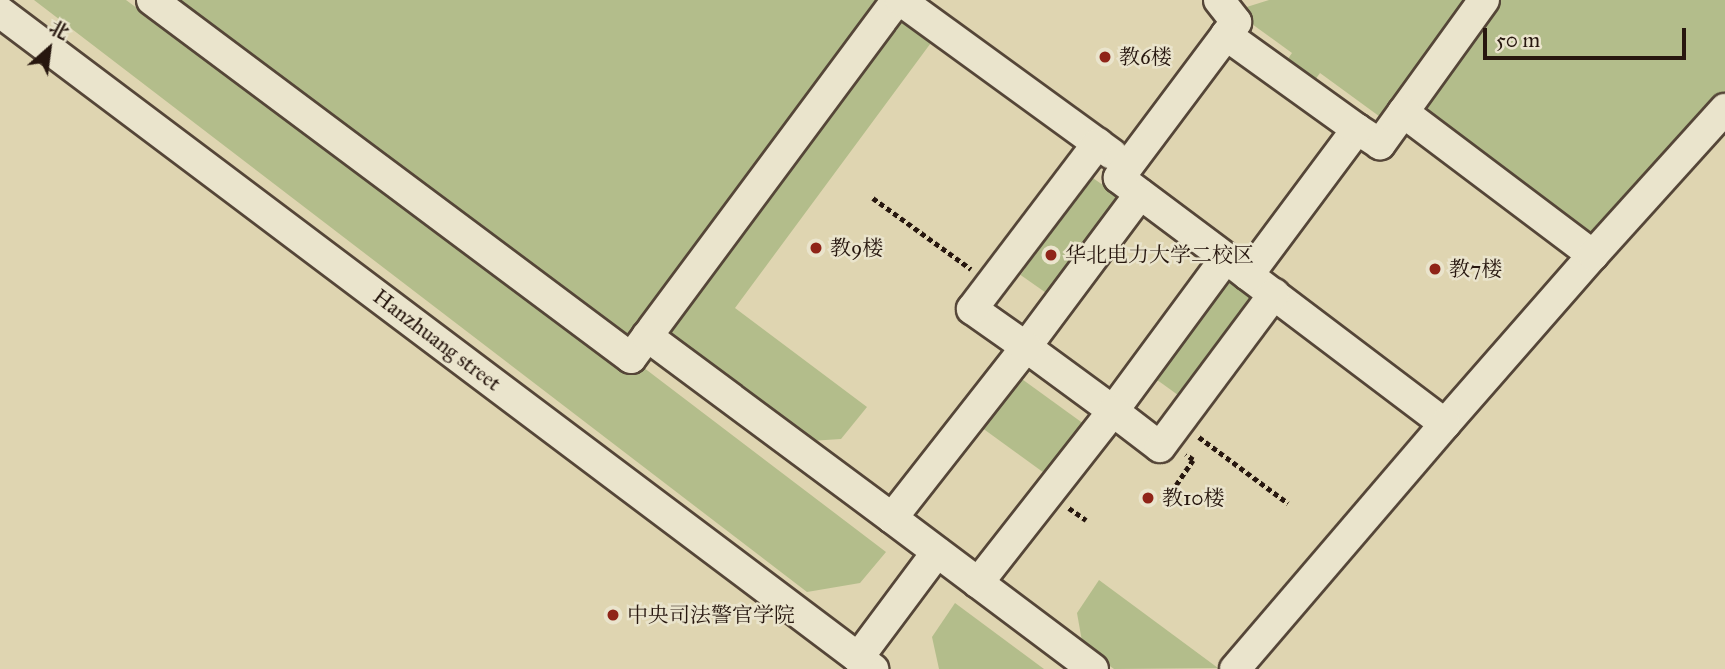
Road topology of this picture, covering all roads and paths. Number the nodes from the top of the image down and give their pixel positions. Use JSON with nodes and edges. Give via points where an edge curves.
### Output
{"nodes":[{"id":1,"x":152,"y":0,"type":"edge"},
{"id":2,"x":898,"y":0,"type":"edge"},
{"id":3,"x":1219,"y":0,"type":"edge"},
{"id":4,"x":1484,"y":0,"type":"edge"},
{"id":5,"x":0,"y":12,"type":"edge"},
{"id":6,"x":1226,"y":35,"type":"junction"},
{"id":7,"x":1725,"y":109,"type":"edge"},
{"id":8,"x":1403,"y":112,"type":"junction"},
{"id":9,"x":1357,"y":129,"type":"junction"},
{"id":10,"x":1098,"y":143,"type":"junction"},
{"id":11,"x":1128,"y":166,"type":"junction"},
{"id":12,"x":1140,"y":194,"type":"junction"},
{"id":13,"x":873,"y":198,"type":"dead end"},
{"id":14,"x":1592,"y":255,"type":"junction"},
{"id":15,"x":1237,"y":267,"type":"junction"},
{"id":16,"x":992,"y":283,"type":"junction"},
{"id":17,"x":1274,"y":294,"type":"junction"},
{"id":18,"x":647,"y":336,"type":"junction"},
{"id":19,"x":1026,"y":347,"type":"junction"},
{"id":20,"x":1112,"y":411,"type":"junction"},
{"id":21,"x":1179,"y":422,"type":"junction"},
{"id":22,"x":1445,"y":424,"type":"junction"},
{"id":23,"x":1288,"y":503,"type":"dead end"},
{"id":24,"x":892,"y":518,"type":"junction"},
{"id":25,"x":937,"y":552,"type":"junction"},
{"id":26,"x":978,"y":583,"type":"junction"},
{"id":27,"x":866,"y":664,"type":"edge"},
{"id":28,"x":1093,"y":669,"type":"edge"},
{"id":29,"x":1235,"y":669,"type":"edge"}],
"edges":[{"from":1,"to":18,"type":"street","via":[[631,358]]},
{"from":2,"to":10,"type":"street"},
{"from":2,"to":18,"type":"street"},
{"from":3,"to":6,"type":"street","via":[[1236,22]]},
{"from":4,"to":8,"type":"street"},
{"from":5,"to":27,"type":"street","name":"Hanzhuang street"},
{"from":6,"to":9,"type":"street"},
{"from":6,"to":11,"type":"street"},
{"from":7,"to":14,"type":"street"},
{"from":8,"to":9,"type":"street","via":[[1380,144]]},
{"from":8,"to":14,"type":"street"},
{"from":9,"to":15,"type":"street"},
{"from":10,"to":11,"type":"street"},
{"from":10,"to":16,"type":"street"},
{"from":11,"to":12,"type":"street","via":[[1119,178]]},
{"from":12,"to":15,"type":"street"},
{"from":12,"to":19,"type":"street"},
{"from":13,"to":16,"type":"path"},
{"from":14,"to":22,"type":"street"},
{"from":15,"to":17,"type":"street"},
{"from":15,"to":20,"type":"street"},
{"from":16,"to":19,"type":"street","via":[[972,309]]},
{"from":17,"to":21,"type":"street"},
{"from":17,"to":22,"type":"street"},
{"from":18,"to":24,"type":"street"},
{"from":19,"to":20,"type":"street"},
{"from":19,"to":24,"type":"street"},
{"from":20,"to":21,"type":"street","via":[[1160,447]]},
{"from":20,"to":26,"type":"street"},
{"from":21,"to":23,"type":"path"},
{"from":22,"to":29,"type":"street"},
{"from":24,"to":25,"type":"street"},
{"from":25,"to":26,"type":"street"},
{"from":25,"to":27,"type":"street"},
{"from":26,"to":28,"type":"street"}]}
